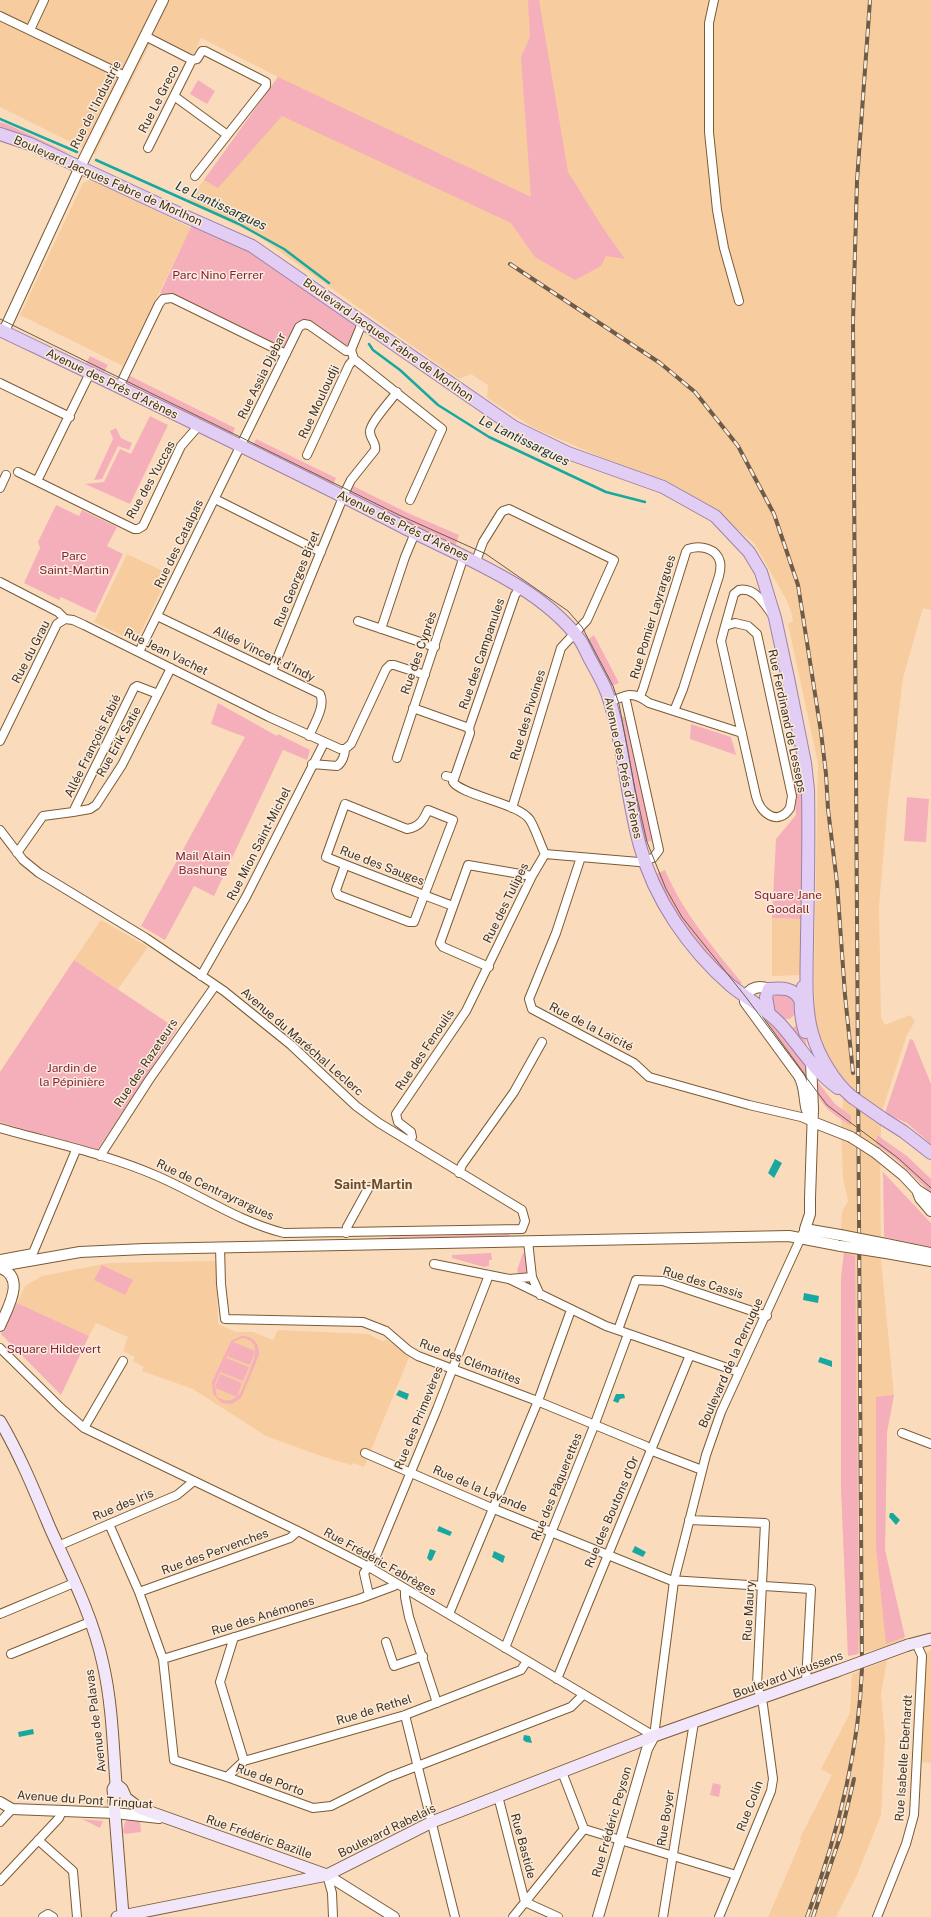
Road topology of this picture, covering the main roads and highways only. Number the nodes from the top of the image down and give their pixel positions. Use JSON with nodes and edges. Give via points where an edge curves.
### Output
{"nodes":[{"id":1,"x":0,"y":134,"type":"edge"},
{"id":2,"x":2,"y":331,"type":"edge"},
{"id":3,"x":807,"y":970,"type":"junction"},
{"id":4,"x":800,"y":1000,"type":"junction"},
{"id":5,"x":769,"y":1014,"type":"junction"},
{"id":6,"x":800,"y":1015,"type":"junction"},
{"id":7,"x":781,"y":1025,"type":"junction"},
{"id":8,"x":811,"y":1062,"type":"junction"},
{"id":9,"x":849,"y":1094,"type":"junction"},
{"id":10,"x":931,"y":1153,"type":"edge"},
{"id":11,"x":0,"y":1421,"type":"edge"},
{"id":12,"x":931,"y":1639,"type":"edge"},
{"id":13,"x":654,"y":1736,"type":"joint"},
{"id":14,"x":116,"y":1784,"type":"junction"},
{"id":15,"x":327,"y":1875,"type":"junction"},
{"id":16,"x":122,"y":1917,"type":"edge"}],
"edges":[{"from":1,"to":3,"type":"main road","name":"Boulevard Jacques Fabre de Morlhon","via":[[30,144],[252,246],[514,427],[568,453],[663,487],[715,516],[735,535],[756,561],[775,618],[808,790]]},
{"from":2,"to":5,"type":"main road","name":"Avenue des Prés d'Arènes","via":[[476,561],[560,617],[582,642],[610,702],[640,846],[654,884],[699,954],[714,971]]},
{"from":3,"to":4,"type":"main road","name":"Boulevard Jacques Fabre de Morlhon"},
{"from":3,"to":9,"type":"main road","name":"Boulevard Jacques Fabre de Morlhon","via":[[809,1018],[813,1037],[829,1069]]},
{"from":4,"to":5,"type":"main road","via":[[790,989],[769,989],[766,997]]},
{"from":4,"to":6,"type":"main road","name":"Boulevard Jacques Fabre de Morlhon"},
{"from":5,"to":7,"type":"main road","name":"Avenue des Prés d'Arènes"},
{"from":6,"to":7,"type":"main road","via":[[793,1024]]},
{"from":6,"to":8,"type":"main road","name":"Boulevard Jacques Fabre de Morlhon"},
{"from":7,"to":8,"type":"main road","name":"Avenue des Prés d'Arènes"},
{"from":8,"to":9,"type":"main road","name":"Avenue des Prés d'Arènes","via":[[832,1084]]},
{"from":9,"to":10,"type":"main road","name":"Avenue des Prés d'Arènes","bridge":true},
{"from":11,"to":14,"type":"main road","name":"Avenue de Palavas","via":[[20,1460],[90,1622],[103,1664],[108,1695]]},
{"from":12,"to":13,"type":"main road","name":"Boulevard Vieussens","bridge":true},
{"from":13,"to":15,"type":"main road","name":"Boulevard Rabelais","via":[[432,1822]]},
{"from":14,"to":15,"type":"main road","name":"Rue Frédéric Bazille","via":[[126,1798],[139,1808]]},
{"from":14,"to":16,"type":"main road","name":"Avenue de Palavas","via":[[113,1789]]},
{"from":15,"to":16,"type":"main road","name":"Boulevard Rabelais"}]}
